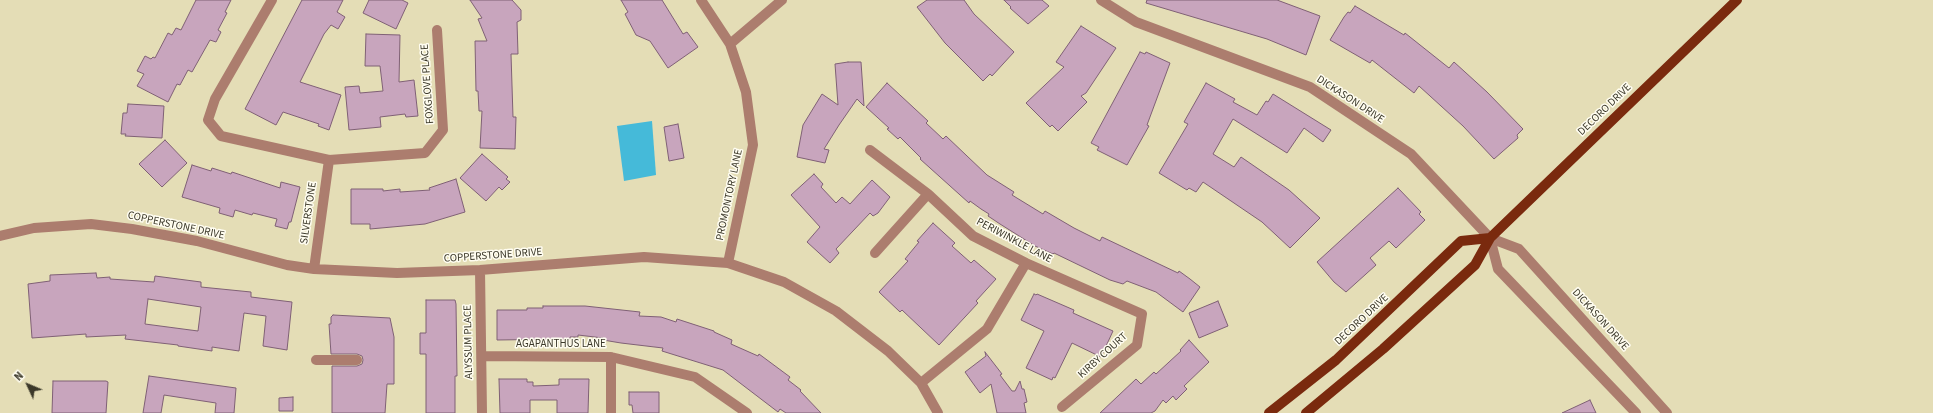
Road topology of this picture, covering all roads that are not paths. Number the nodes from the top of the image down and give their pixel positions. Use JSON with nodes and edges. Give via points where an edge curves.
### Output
{"nodes":[{"id":1,"x":272,"y":0,"type":"edge"},
{"id":2,"x":701,"y":0,"type":"edge"},
{"id":3,"x":782,"y":0,"type":"edge"},
{"id":4,"x":1101,"y":0,"type":"edge"},
{"id":5,"x":1737,"y":0,"type":"edge"},
{"id":6,"x":437,"y":30,"type":"dead end"},
{"id":7,"x":730,"y":44,"type":"junction"},
{"id":8,"x":870,"y":150,"type":"dead end"},
{"id":9,"x":329,"y":160,"type":"junction"},
{"id":10,"x":928,"y":194,"type":"junction"},
{"id":11,"x":0,"y":236,"type":"edge"},
{"id":12,"x":1490,"y":238,"type":"junction"},
{"id":13,"x":875,"y":253,"type":"dead end"},
{"id":14,"x":728,"y":263,"type":"junction"},
{"id":15,"x":1026,"y":263,"type":"junction"},
{"id":16,"x":314,"y":270,"type":"junction"},
{"id":17,"x":480,"y":270,"type":"junction"},
{"id":18,"x":1142,"y":314,"type":"joint"},
{"id":19,"x":482,"y":356,"type":"junction"},
{"id":20,"x":611,"y":356,"type":"junction"},
{"id":21,"x":316,"y":360,"type":"dead end"},
{"id":22,"x":357,"y":360,"type":"dead end"},
{"id":23,"x":921,"y":383,"type":"junction"},
{"id":24,"x":1062,"y":407,"type":"dead end"},
{"id":25,"x":482,"y":413,"type":"edge"},
{"id":26,"x":611,"y":413,"type":"edge"},
{"id":27,"x":747,"y":413,"type":"edge"},
{"id":28,"x":938,"y":413,"type":"edge"},
{"id":29,"x":1269,"y":413,"type":"edge"},
{"id":30,"x":1306,"y":413,"type":"edge"},
{"id":31,"x":1636,"y":413,"type":"edge"},
{"id":32,"x":1667,"y":413,"type":"edge"}],
"edges":[{"from":1,"to":9,"type":"street","name":"FOXGLOVE PLACE","via":[[215,99],[208,120],[221,136]]},
{"from":2,"to":7,"type":"street","name":"PROMONTORY LANE"},
{"from":3,"to":7,"type":"street"},
{"from":4,"to":12,"type":"street","name":"DICKASON DRIVE","via":[[1136,22],[1310,88],[1411,154]]},
{"from":5,"to":12,"type":"main road","name":"DECORO DRIVE"},
{"from":6,"to":9,"type":"street","name":"FOXGLOVE PLACE","via":[[443,130],[425,154]]},
{"from":7,"to":14,"type":"street","name":"PROMONTORY LANE","via":[[746,92],[753,146]]},
{"from":8,"to":10,"type":"street","name":"PERIWINKLE LANE"},
{"from":9,"to":16,"type":"street","name":"SILVERSTONE"},
{"from":10,"to":13,"type":"street"},
{"from":10,"to":15,"type":"street","name":"PERIWINKLE LANE","via":[[973,236]]},
{"from":11,"to":16,"type":"street","name":"COPPERSTONE DRIVE","via":[[34,228],[91,224],[197,241]]},
{"from":12,"to":29,"type":"main road","name":"DECORO DRIVE","via":[[1462,241],[1336,360]]},
{"from":12,"to":30,"type":"main road","name":"DECORO DRIVE","via":[[1475,265],[1383,349]]},
{"from":12,"to":31,"type":"street","name":"DICKASON DRIVE","via":[[1498,269]]},
{"from":12,"to":32,"type":"street","name":"DICKASON DRIVE","via":[[1519,249]]},
{"from":14,"to":17,"type":"street","name":"COPPERSTONE DRIVE","via":[[644,256]]},
{"from":14,"to":23,"type":"street","name":"COPPERSTONE DRIVE","via":[[784,282],[836,311],[888,351]]},
{"from":15,"to":18,"type":"street","name":"PERIWINKLE LANE"},
{"from":15,"to":23,"type":"street","via":[[987,329]]},
{"from":16,"to":17,"type":"street","name":"COPPERSTONE DRIVE","via":[[397,273]]},
{"from":17,"to":19,"type":"street","name":"ALYSSUM PLACE"},
{"from":18,"to":24,"type":"street","name":"KIRBY COURT","via":[[1137,345]]},
{"from":19,"to":20,"type":"street","name":"AGAPANTHUS LANE"},
{"from":19,"to":25,"type":"street","name":"ALYSSUM PLACE"},
{"from":20,"to":26,"type":"street"},
{"from":20,"to":27,"type":"street","name":"AGAPANTHUS LANE","via":[[695,377]]},
{"from":21,"to":22,"type":"street"},
{"from":23,"to":28,"type":"street","name":"COPPERSTONE DRIVE"}]}
